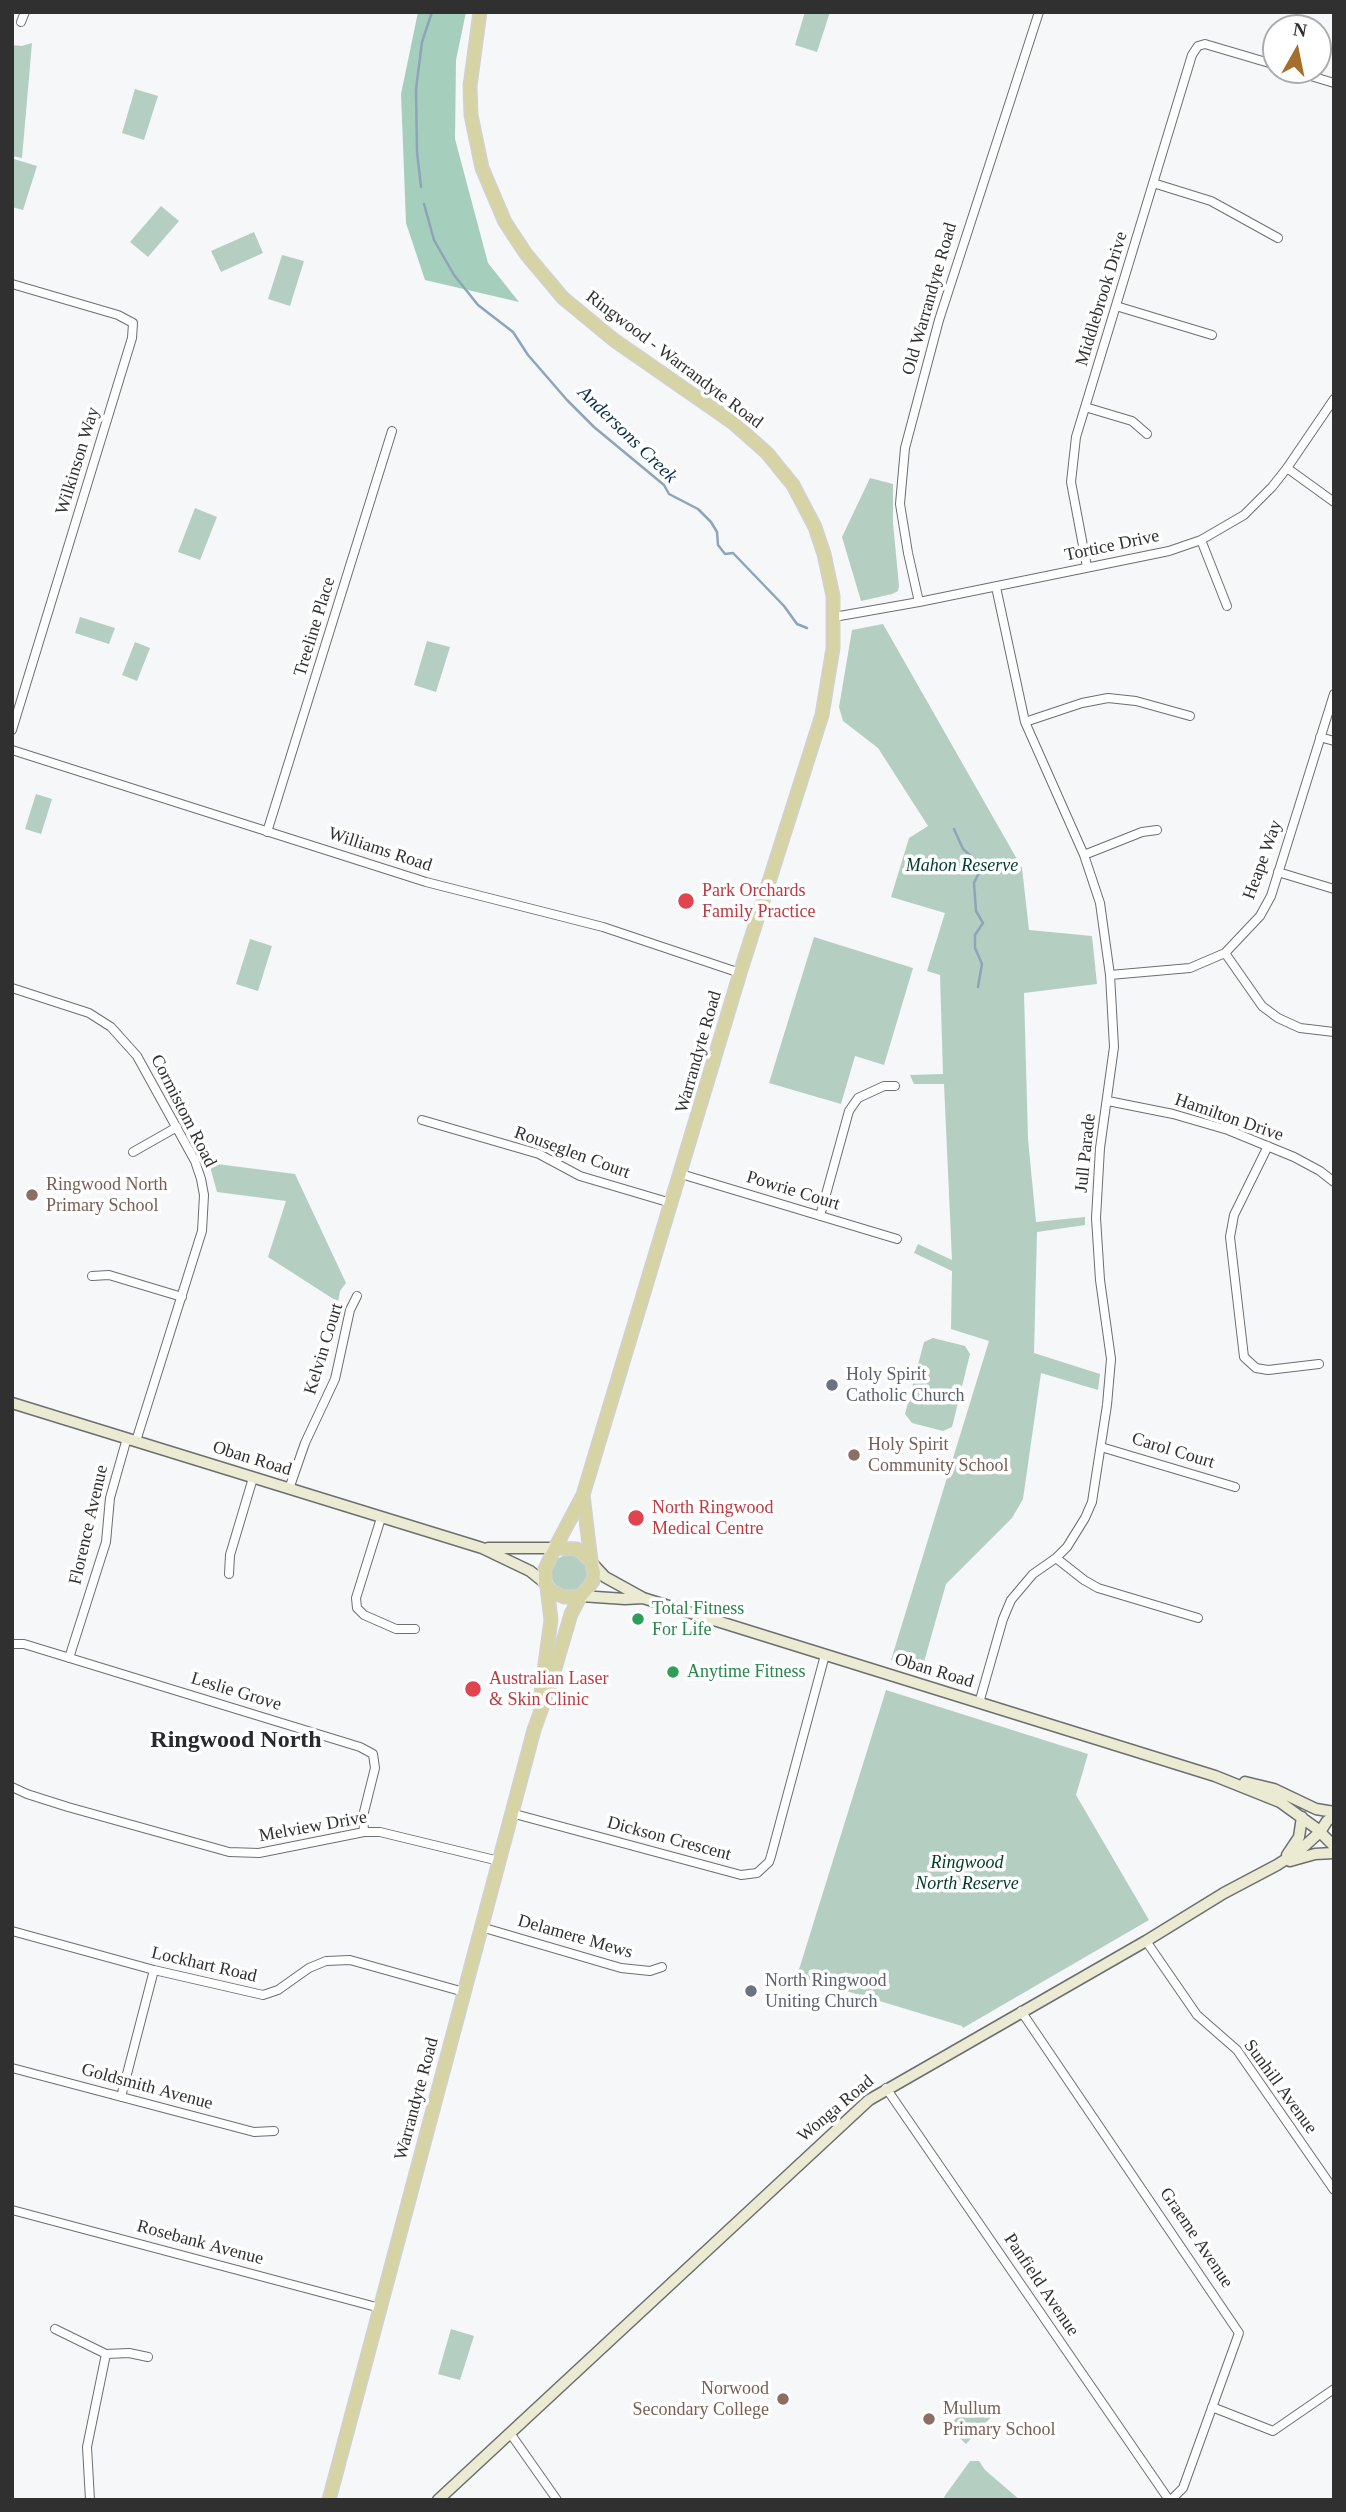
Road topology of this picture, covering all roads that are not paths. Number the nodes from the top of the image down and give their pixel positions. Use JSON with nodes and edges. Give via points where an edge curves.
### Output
{"nodes":[{"id":1,"x":25,"y":12,"type":"edge"},
{"id":2,"x":480,"y":12,"type":"edge"},
{"id":3,"x":1039,"y":12,"type":"edge"},
{"id":4,"x":21,"y":22,"type":"dead end"},
{"id":5,"x":1262,"y":61,"type":"edge"},
{"id":6,"x":1153,"y":183,"type":"junction"},
{"id":7,"x":1278,"y":239,"type":"dead end"},
{"id":8,"x":12,"y":284,"type":"edge"},
{"id":9,"x":1116,"y":306,"type":"junction"},
{"id":10,"x":1212,"y":335,"type":"dead end"},
{"id":11,"x":1334,"y":399,"type":"edge"},
{"id":12,"x":1086,"y":407,"type":"junction"},
{"id":13,"x":392,"y":431,"type":"dead end"},
{"id":14,"x":1147,"y":434,"type":"dead end"},
{"id":15,"x":1287,"y":468,"type":"junction"},
{"id":16,"x":1334,"y":502,"type":"edge"},
{"id":17,"x":1201,"y":540,"type":"junction"},
{"id":18,"x":1087,"y":567,"type":"junction"},
{"id":19,"x":996,"y":587,"type":"junction"},
{"id":20,"x":919,"y":602,"type":"junction"},
{"id":21,"x":1227,"y":606,"type":"dead end"},
{"id":22,"x":834,"y":617,"type":"junction"},
{"id":23,"x":1334,"y":694,"type":"edge"},
{"id":24,"x":1190,"y":716,"type":"dead end"},
{"id":25,"x":1025,"y":722,"type":"junction"},
{"id":26,"x":12,"y":730,"type":"edge"},
{"id":27,"x":1320,"y":737,"type":"junction"},
{"id":28,"x":1334,"y":741,"type":"edge"},
{"id":29,"x":12,"y":750,"type":"edge"},
{"id":30,"x":1157,"y":830,"type":"dead end"},
{"id":31,"x":267,"y":832,"type":"junction"},
{"id":32,"x":1084,"y":855,"type":"junction"},
{"id":33,"x":1278,"y":872,"type":"junction"},
{"id":34,"x":1334,"y":889,"type":"edge"},
{"id":35,"x":1225,"y":953,"type":"junction"},
{"id":36,"x":740,"y":973,"type":"junction"},
{"id":37,"x":1110,"y":975,"type":"junction"},
{"id":38,"x":12,"y":988,"type":"edge"},
{"id":39,"x":1334,"y":1032,"type":"edge"},
{"id":40,"x":895,"y":1086,"type":"dead end"},
{"id":41,"x":1108,"y":1101,"type":"junction"},
{"id":42,"x":422,"y":1121,"type":"dead end"},
{"id":43,"x":177,"y":1127,"type":"junction"},
{"id":44,"x":1268,"y":1146,"type":"junction"},
{"id":45,"x":133,"y":1152,"type":"dead end"},
{"id":46,"x":681,"y":1174,"type":"junction"},
{"id":47,"x":1334,"y":1182,"type":"edge"},
{"id":48,"x":671,"y":1203,"type":"junction"},
{"id":49,"x":820,"y":1216,"type":"junction"},
{"id":50,"x":897,"y":1239,"type":"dead end"},
{"id":51,"x":92,"y":1276,"type":"dead end"},
{"id":52,"x":357,"y":1296,"type":"dead end"},
{"id":53,"x":182,"y":1297,"type":"junction"},
{"id":54,"x":1319,"y":1364,"type":"dead end"},
{"id":55,"x":12,"y":1403,"type":"edge"},
{"id":56,"x":132,"y":1440,"type":"junction"},
{"id":57,"x":1101,"y":1447,"type":"junction"},
{"id":58,"x":253,"y":1478,"type":"junction"},
{"id":59,"x":1235,"y":1487,"type":"dead end"},
{"id":60,"x":289,"y":1489,"type":"junction"},
{"id":61,"x":583,"y":1495,"type":"junction"},
{"id":62,"x":381,"y":1518,"type":"junction"},
{"id":63,"x":482,"y":1548,"type":"junction"},
{"id":64,"x":555,"y":1548,"type":"junction"},
{"id":65,"x":1056,"y":1558,"type":"junction"},
{"id":66,"x":591,"y":1562,"type":"junction"},
{"id":67,"x":229,"y":1574,"type":"dead end"},
{"id":68,"x":546,"y":1584,"type":"junction"},
{"id":69,"x":581,"y":1596,"type":"junction"},
{"id":70,"x":643,"y":1598,"type":"junction"},
{"id":71,"x":1198,"y":1618,"type":"dead end"},
{"id":72,"x":415,"y":1629,"type":"dead end"},
{"id":73,"x":12,"y":1644,"type":"edge"},
{"id":74,"x":824,"y":1655,"type":"junction"},
{"id":75,"x":69,"y":1658,"type":"junction"},
{"id":76,"x":979,"y":1703,"type":"junction"},
{"id":77,"x":540,"y":1707,"type":"junction"},
{"id":78,"x":1215,"y":1776,"type":"junction"},
{"id":79,"x":12,"y":1787,"type":"edge"},
{"id":80,"x":511,"y":1813,"type":"junction"},
{"id":81,"x":1334,"y":1814,"type":"edge"},
{"id":82,"x":1302,"y":1817,"type":"junction"},
{"id":83,"x":1320,"y":1831,"type":"junction"},
{"id":84,"x":364,"y":1832,"type":"junction"},
{"id":85,"x":1334,"y":1846,"type":"edge"},
{"id":86,"x":1334,"y":1853,"type":"edge"},
{"id":87,"x":499,"y":1861,"type":"junction"},
{"id":88,"x":1279,"y":1863,"type":"junction"},
{"id":89,"x":481,"y":1927,"type":"junction"},
{"id":90,"x":12,"y":1931,"type":"edge"},
{"id":91,"x":1146,"y":1941,"type":"junction"},
{"id":92,"x":662,"y":1967,"type":"dead end"},
{"id":93,"x":154,"y":1970,"type":"junction"},
{"id":94,"x":464,"y":1992,"type":"junction"},
{"id":95,"x":1021,"y":2011,"type":"junction"},
{"id":96,"x":12,"y":2068,"type":"edge"},
{"id":97,"x":886,"y":2088,"type":"junction"},
{"id":98,"x":121,"y":2097,"type":"junction"},
{"id":99,"x":274,"y":2130,"type":"dead end"},
{"id":100,"x":1334,"y":2190,"type":"edge"},
{"id":101,"x":12,"y":2210,"type":"edge"},
{"id":102,"x":380,"y":2308,"type":"junction"},
{"id":103,"x":55,"y":2329,"type":"dead end"},
{"id":104,"x":106,"y":2354,"type":"junction"},
{"id":105,"x":148,"y":2357,"type":"dead end"},
{"id":106,"x":1334,"y":2389,"type":"edge"},
{"id":107,"x":1212,"y":2407,"type":"junction"},
{"id":108,"x":510,"y":2433,"type":"junction"},
{"id":109,"x":90,"y":2500,"type":"edge"},
{"id":110,"x":329,"y":2500,"type":"edge"},
{"id":111,"x":438,"y":2500,"type":"edge"},
{"id":112,"x":557,"y":2500,"type":"edge"},
{"id":113,"x":1170,"y":2500,"type":"edge"}],
"edges":[{"from":1,"to":4,"type":"street"},
{"from":2,"to":22,"type":"main road","name":"Ringwood - Warrandyte Road","via":[[470,86],[471,115],[482,168],[505,222],[563,298],[614,340],[732,422],[767,453],[793,485],[815,527],[830,579]]},
{"from":3,"to":20,"type":"street","name":"Old Warrandyte Road","via":[[949,288],[905,448],[900,504]]},
{"from":5,"to":6,"type":"street","name":"Middlebrook Drive","via":[[1198,46]]},
{"from":6,"to":7,"type":"street","via":[[1211,201]]},
{"from":6,"to":9,"type":"street","name":"Middlebrook Drive"},
{"from":8,"to":26,"type":"street","name":"Wilkinson Way","via":[[134,323]]},
{"from":9,"to":10,"type":"street"},
{"from":9,"to":12,"type":"street","name":"Middlebrook Drive"},
{"from":11,"to":15,"type":"street","name":"Tortice Drive"},
{"from":12,"to":14,"type":"street","via":[[1132,421]]},
{"from":12,"to":18,"type":"street","name":"Middlebrook Drive","via":[[1076,437],[1071,482]]},
{"from":13,"to":31,"type":"street","name":"Treeline Place"},
{"from":15,"to":16,"type":"street"},
{"from":15,"to":17,"type":"street","name":"Tortice Drive","via":[[1244,515]]},
{"from":17,"to":18,"type":"street","name":"Tortice Drive"},
{"from":17,"to":21,"type":"street"},
{"from":18,"to":19,"type":"street","name":"Tortice Drive"},
{"from":19,"to":20,"type":"street","name":"Tortice Drive"},
{"from":19,"to":25,"type":"street","name":"Jull Parade"},
{"from":20,"to":22,"type":"street","name":"Tortice Drive"},
{"from":22,"to":36,"type":"main road","name":"Warrandyte Road","via":[[822,715]]},
{"from":23,"to":27,"type":"street","name":"Heape Way"},
{"from":24,"to":25,"type":"street","via":[[1108,698]]},
{"from":25,"to":32,"type":"street","name":"Jull Parade"},
{"from":27,"to":28,"type":"street"},
{"from":27,"to":33,"type":"street","name":"Heape Way"},
{"from":29,"to":31,"type":"street","name":"Williams Road"},
{"from":30,"to":32,"type":"street"},
{"from":31,"to":36,"type":"street","name":"Williams Road","via":[[426,882],[603,927]]},
{"from":32,"to":37,"type":"street","name":"Jull Parade","via":[[1100,903]]},
{"from":33,"to":34,"type":"street"},
{"from":33,"to":35,"type":"street","name":"Heape Way","via":[[1260,916]]},
{"from":35,"to":37,"type":"street","name":"Heape Way","via":[[1190,968]]},
{"from":35,"to":39,"type":"street","via":[[1262,1006],[1278,1018],[1300,1028]]},
{"from":36,"to":46,"type":"main road","name":"Warrandyte Road"},
{"from":37,"to":41,"type":"street","name":"Jull Parade","via":[[1114,1047]]},
{"from":38,"to":43,"type":"street","name":"Cormistom Road","via":[[89,1013],[111,1027],[137,1056]]},
{"from":40,"to":49,"type":"street","via":[[858,1098],[849,1111]]},
{"from":41,"to":44,"type":"street","name":"Hamilton Drive","via":[[1173,1114]]},
{"from":41,"to":57,"type":"street","name":"Jull Parade","via":[[1096,1209],[1111,1359]]},
{"from":42,"to":48,"type":"street","name":"Rouseglen Court","via":[[539,1154],[580,1176]]},
{"from":43,"to":45,"type":"street"},
{"from":43,"to":53,"type":"street","name":"Cormistom Road","via":[[195,1161],[204,1195],[202,1231]]},
{"from":44,"to":47,"type":"street","name":"Hamilton Drive"},
{"from":44,"to":54,"type":"street","via":[[1234,1215],[1230,1237],[1244,1357],[1256,1368],[1268,1370]]},
{"from":46,"to":48,"type":"main road","name":"Warrandyte Road"},
{"from":46,"to":49,"type":"street","name":"Powrie Court"},
{"from":48,"to":61,"type":"main road","name":"Warrandyte Road"},
{"from":49,"to":50,"type":"street","name":"Powrie Court"},
{"from":51,"to":53,"type":"street","via":[[109,1275]]},
{"from":52,"to":60,"type":"street","name":"Kelvin Court","via":[[335,1379]]},
{"from":53,"to":56,"type":"street","name":"Cormistom Road"},
{"from":55,"to":56,"type":"main road","name":"Oban Road"},
{"from":56,"to":58,"type":"main road","name":"Oban Road"},
{"from":56,"to":75,"type":"street","name":"Florence Avenue","via":[[110,1498],[106,1542]]},
{"from":57,"to":59,"type":"street","name":"Carol Court"},
{"from":57,"to":65,"type":"street","name":"Jull Parade","via":[[1092,1502],[1077,1532]]},
{"from":58,"to":60,"type":"main road","name":"Oban Road"},
{"from":58,"to":67,"type":"street","via":[[230,1555]]},
{"from":60,"to":62,"type":"main road","name":"Oban Road"},
{"from":61,"to":64,"type":"main road","name":"Warrandyte Road"},
{"from":61,"to":66,"type":"main road","name":"Warrandyte Road"},
{"from":62,"to":63,"type":"main road","name":"Oban Road"},
{"from":62,"to":72,"type":"street","via":[[356,1598],[357,1608],[396,1629]]},
{"from":63,"to":64,"type":"main road","name":"Oban Road"},
{"from":63,"to":68,"type":"main road","name":"Oban Road"},
{"from":64,"to":66,"type":"main road","via":[[576,1549]]},
{"from":64,"to":68,"type":"main road","via":[[545,1569]]},
{"from":65,"to":71,"type":"street","via":[[1098,1588]]},
{"from":65,"to":76,"type":"street","name":"Jull Parade","via":[[1033,1574],[1011,1600]]},
{"from":66,"to":69,"type":"main road","via":[[593,1581]]},
{"from":66,"to":70,"type":"main road","name":"Oban Road","via":[[605,1577]]},
{"from":68,"to":69,"type":"main road","via":[[557,1595]]},
{"from":68,"to":77,"type":"main road","name":"Warrandyte Road","via":[[551,1620]]},
{"from":69,"to":70,"type":"main road","name":"Oban Road"},
{"from":69,"to":77,"type":"main road","name":"Warrandyte Road"},
{"from":70,"to":74,"type":"main road","name":"Oban Road"},
{"from":73,"to":75,"type":"street","name":"Leslie Grove"},
{"from":74,"to":76,"type":"main road","name":"Oban Road"},
{"from":74,"to":80,"type":"street","name":"Dickson Crescent","via":[[771,1856],[757,1873],[741,1875]]},
{"from":75,"to":84,"type":"street","name":"Leslie Grove","via":[[360,1746],[373,1754],[375,1768],[363,1816]]},
{"from":76,"to":78,"type":"main road","name":"Oban Road"},
{"from":77,"to":80,"type":"main road","name":"Warrandyte Road"},
{"from":78,"to":81,"type":"main road","name":"Oban Road","via":[[1268,1787]]},
{"from":78,"to":82,"type":"main road","name":"Oban Road","via":[[1269,1797]]},
{"from":79,"to":84,"type":"street","name":"Melview Drive","via":[[229,1852],[259,1853]]},
{"from":80,"to":87,"type":"main road","name":"Warrandyte Road"},
{"from":81,"to":83,"type":"main road","name":"Wonga Road"},
{"from":82,"to":83,"type":"main road","name":"Oban Road"},
{"from":82,"to":88,"type":"main road","via":[[1299,1837]]},
{"from":83,"to":85,"type":"main road","name":"Oban Road"},
{"from":83,"to":88,"type":"main road","name":"Wonga Road"},
{"from":84,"to":87,"type":"street","name":"Melview Drive"},
{"from":86,"to":88,"type":"main road"},
{"from":87,"to":89,"type":"main road","name":"Warrandyte Road"},
{"from":88,"to":91,"type":"main road","name":"Wonga Road"},
{"from":89,"to":92,"type":"street","name":"Delamere Mews","via":[[621,1968],[650,1971]]},
{"from":89,"to":94,"type":"main road","name":"Warrandyte Road"},
{"from":90,"to":93,"type":"street","name":"Lockhart Road"},
{"from":91,"to":95,"type":"main road","name":"Wonga Road"},
{"from":91,"to":100,"type":"street","name":"Sunhill Avenue","via":[[1197,2015],[1237,2050]]},
{"from":93,"to":94,"type":"street","name":"Lockhart Road","via":[[263,1994],[326,1961],[350,1960]]},
{"from":93,"to":98,"type":"street"},
{"from":94,"to":102,"type":"main road","name":"Warrandyte Road"},
{"from":95,"to":97,"type":"main road","name":"Wonga Road"},
{"from":95,"to":107,"type":"street","name":"Graeme Avenue","via":[[1237,2326],[1239,2333]]},
{"from":96,"to":98,"type":"street","name":"Goldsmith Avenue"},
{"from":97,"to":108,"type":"main road","name":"Wonga Road","via":[[859,2108]]},
{"from":97,"to":113,"type":"street","name":"Panfield Avenue"},
{"from":98,"to":99,"type":"street","name":"Goldsmith Avenue","via":[[254,2132]]},
{"from":101,"to":102,"type":"street","name":"Rosebank Avenue"},
{"from":102,"to":110,"type":"main road","name":"Warrandyte Road"},
{"from":103,"to":104,"type":"street"},
{"from":104,"to":105,"type":"street"},
{"from":104,"to":109,"type":"street","via":[[87,2447]]},
{"from":106,"to":107,"type":"street","via":[[1273,2431]]},
{"from":107,"to":113,"type":"street","name":"Graeme Avenue","via":[[1183,2488]]},
{"from":108,"to":111,"type":"main road","name":"Wonga Road"},
{"from":108,"to":112,"type":"street"}]}
